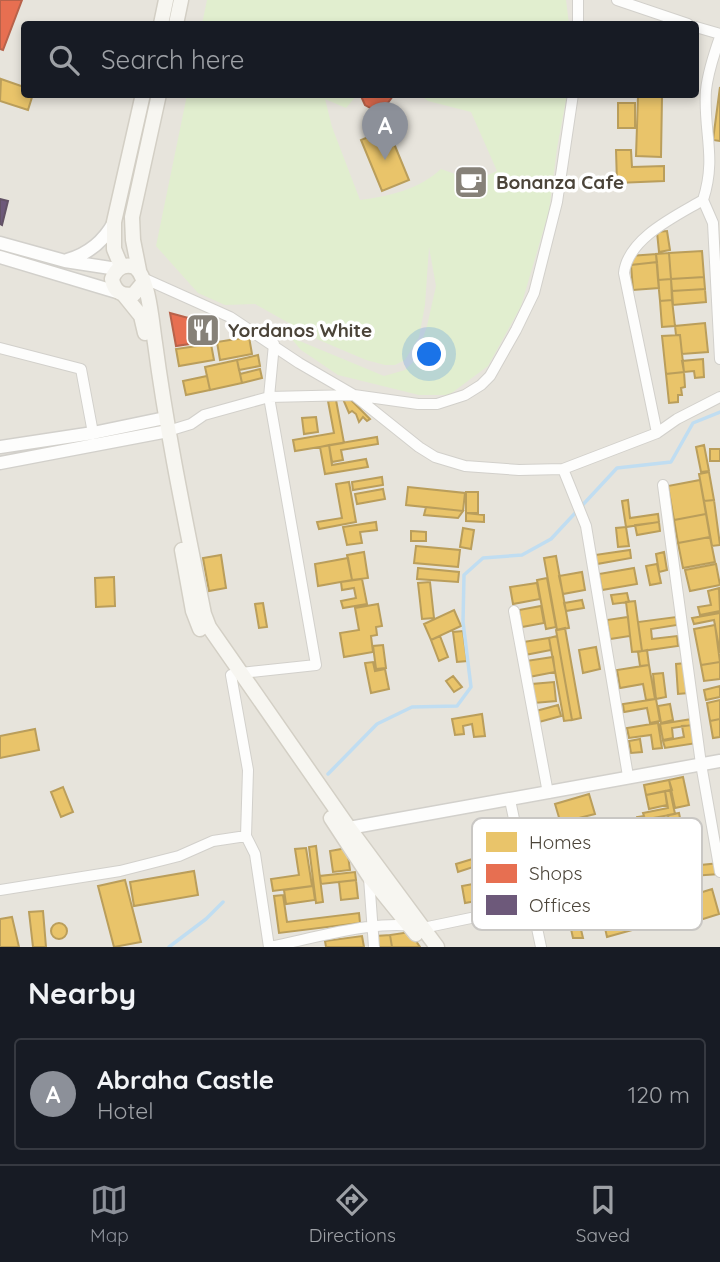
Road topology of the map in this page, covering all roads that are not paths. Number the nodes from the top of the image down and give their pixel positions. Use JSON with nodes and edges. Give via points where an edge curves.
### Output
{"nodes":[{"id":1,"x":166,"y":0,"type":"edge"},
{"id":2,"x":181,"y":0,"type":"edge"},
{"id":3,"x":578,"y":0,"type":"edge"},
{"id":4,"x":617,"y":0,"type":"edge"},
{"id":5,"x":169,"y":21,"type":"edge"},
{"id":6,"x":170,"y":21,"type":"edge"},
{"id":7,"x":578,"y":21,"type":"edge"},
{"id":8,"x":679,"y":21,"type":"edge"},
{"id":9,"x":699,"y":28,"type":"edge"},
{"id":10,"x":720,"y":36,"type":"edge"},
{"id":11,"x":142,"y":98,"type":"edge"},
{"id":12,"x":158,"y":98,"type":"edge"},
{"id":13,"x":572,"y":98,"type":"edge"},
{"id":14,"x":715,"y":154,"type":"edge"},
{"id":15,"x":703,"y":200,"type":"junction"},
{"id":16,"x":114,"y":222,"type":"junction"},
{"id":17,"x":717,"y":224,"type":"edge"},
{"id":18,"x":0,"y":243,"type":"edge"},
{"id":19,"x":0,"y":257,"type":"edge"},
{"id":20,"x":65,"y":261,"type":"junction"},
{"id":21,"x":119,"y":268,"type":"junction"},
{"id":22,"x":141,"y":277,"type":"junction"},
{"id":23,"x":122,"y":294,"type":"junction"},
{"id":24,"x":274,"y":344,"type":"junction"},
{"id":25,"x":0,"y":348,"type":"edge"},
{"id":26,"x":720,"y":359,"type":"edge"},
{"id":27,"x":354,"y":395,"type":"junction"},
{"id":28,"x":269,"y":397,"type":"junction"},
{"id":29,"x":720,"y":397,"type":"edge"},
{"id":30,"x":162,"y":425,"type":"junction"},
{"id":31,"x":93,"y":433,"type":"junction"},
{"id":32,"x":657,"y":433,"type":"junction"},
{"id":33,"x":0,"y":447,"type":"edge"},
{"id":34,"x":0,"y":463,"type":"edge"},
{"id":35,"x":563,"y":469,"type":"junction"},
{"id":36,"x":663,"y":485,"type":"dead end"},
{"id":37,"x":514,"y":611,"type":"dead end"},
{"id":38,"x":236,"y":674,"type":"junction"},
{"id":39,"x":720,"y":761,"type":"edge"},
{"id":40,"x":701,"y":764,"type":"junction"},
{"id":41,"x":628,"y":776,"type":"junction"},
{"id":42,"x":548,"y":793,"type":"junction"},
{"id":43,"x":510,"y":800,"type":"junction"},
{"id":44,"x":514,"y":818,"type":"edge"},
{"id":45,"x":345,"y":831,"type":"junction"},
{"id":46,"x":246,"y":836,"type":"junction"},
{"id":47,"x":720,"y":873,"type":"edge"},
{"id":48,"x":369,"y":876,"type":"junction"},
{"id":49,"x":0,"y":890,"type":"edge"},
{"id":50,"x":472,"y":916,"type":"edge"},
{"id":51,"x":416,"y":926,"type":"junction"},
{"id":52,"x":372,"y":927,"type":"junction"},
{"id":53,"x":269,"y":947,"type":"edge"},
{"id":54,"x":374,"y":947,"type":"edge"},
{"id":55,"x":425,"y":947,"type":"edge"},
{"id":56,"x":437,"y":947,"type":"edge"}],
"edges":[{"from":1,"to":5,"type":"main road"},
{"from":2,"to":6,"type":"main road"},
{"from":3,"to":7,"type":"street"},
{"from":4,"to":8,"type":"street"},
{"from":9,"to":10,"type":"street"},
{"from":10,"to":14,"type":"street","via":[[706,92]]},
{"from":11,"to":16,"type":"main road"},
{"from":12,"to":22,"type":"main road","via":[[132,217]]},
{"from":13,"to":27,"type":"street","via":[[557,202],[534,293],[490,376],[465,395],[438,404]]},
{"from":14,"to":15,"type":"street"},
{"from":15,"to":17,"type":"street"},
{"from":15,"to":32,"type":"street","via":[[661,225],[629,253],[625,263]]},
{"from":16,"to":20,"type":"street","via":[[93,248]]},
{"from":16,"to":21,"type":"main road"},
{"from":17,"to":26,"type":"street"},
{"from":18,"to":20,"type":"street"},
{"from":19,"to":23,"type":"street"},
{"from":20,"to":21,"type":"street"},
{"from":21,"to":22,"type":"main road","via":[[131,265]]},
{"from":21,"to":23,"type":"main road","via":[[112,279]]},
{"from":22,"to":23,"type":"main road","via":[[134,294]]},
{"from":22,"to":24,"type":"street","via":[[230,317]]},
{"from":22,"to":30,"type":"main road","via":[[150,304]]},
{"from":23,"to":30,"type":"main road","via":[[137,308],[144,325]]},
{"from":24,"to":27,"type":"street"},
{"from":24,"to":28,"type":"street"},
{"from":25,"to":31,"type":"street","via":[[81,369]]},
{"from":27,"to":28,"type":"street"},
{"from":27,"to":35,"type":"street","via":[[435,457],[465,467]]},
{"from":28,"to":30,"type":"street","via":[[204,415],[191,424]]},
{"from":28,"to":38,"type":"street","via":[[316,665]]},
{"from":29,"to":32,"type":"street"},
{"from":30,"to":31,"type":"street"},
{"from":30,"to":34,"type":"street"},
{"from":30,"to":38,"type":"main road","via":[[204,614]]},
{"from":31,"to":33,"type":"street"},
{"from":32,"to":35,"type":"street"},
{"from":35,"to":41,"type":"street","via":[[585,520]]},
{"from":36,"to":40,"type":"street"},
{"from":37,"to":42,"type":"street"},
{"from":38,"to":45,"type":"main road"},
{"from":38,"to":46,"type":"street","via":[[248,770]]},
{"from":39,"to":40,"type":"street"},
{"from":40,"to":41,"type":"street"},
{"from":40,"to":47,"type":"street"},
{"from":41,"to":42,"type":"street"},
{"from":42,"to":43,"type":"street"},
{"from":43,"to":44,"type":"street"},
{"from":43,"to":45,"type":"street"},
{"from":45,"to":48,"type":"main road"},
{"from":45,"to":51,"type":"main road"},
{"from":46,"to":49,"type":"street","via":[[213,841],[179,856],[120,871]]},
{"from":46,"to":53,"type":"street","via":[[255,854]]},
{"from":48,"to":51,"type":"main road"},
{"from":48,"to":52,"type":"street"},
{"from":50,"to":51,"type":"street"},
{"from":51,"to":52,"type":"street"},
{"from":51,"to":55,"type":"main road"},
{"from":51,"to":56,"type":"main road"},
{"from":52,"to":53,"type":"street"},
{"from":52,"to":54,"type":"street"}]}
